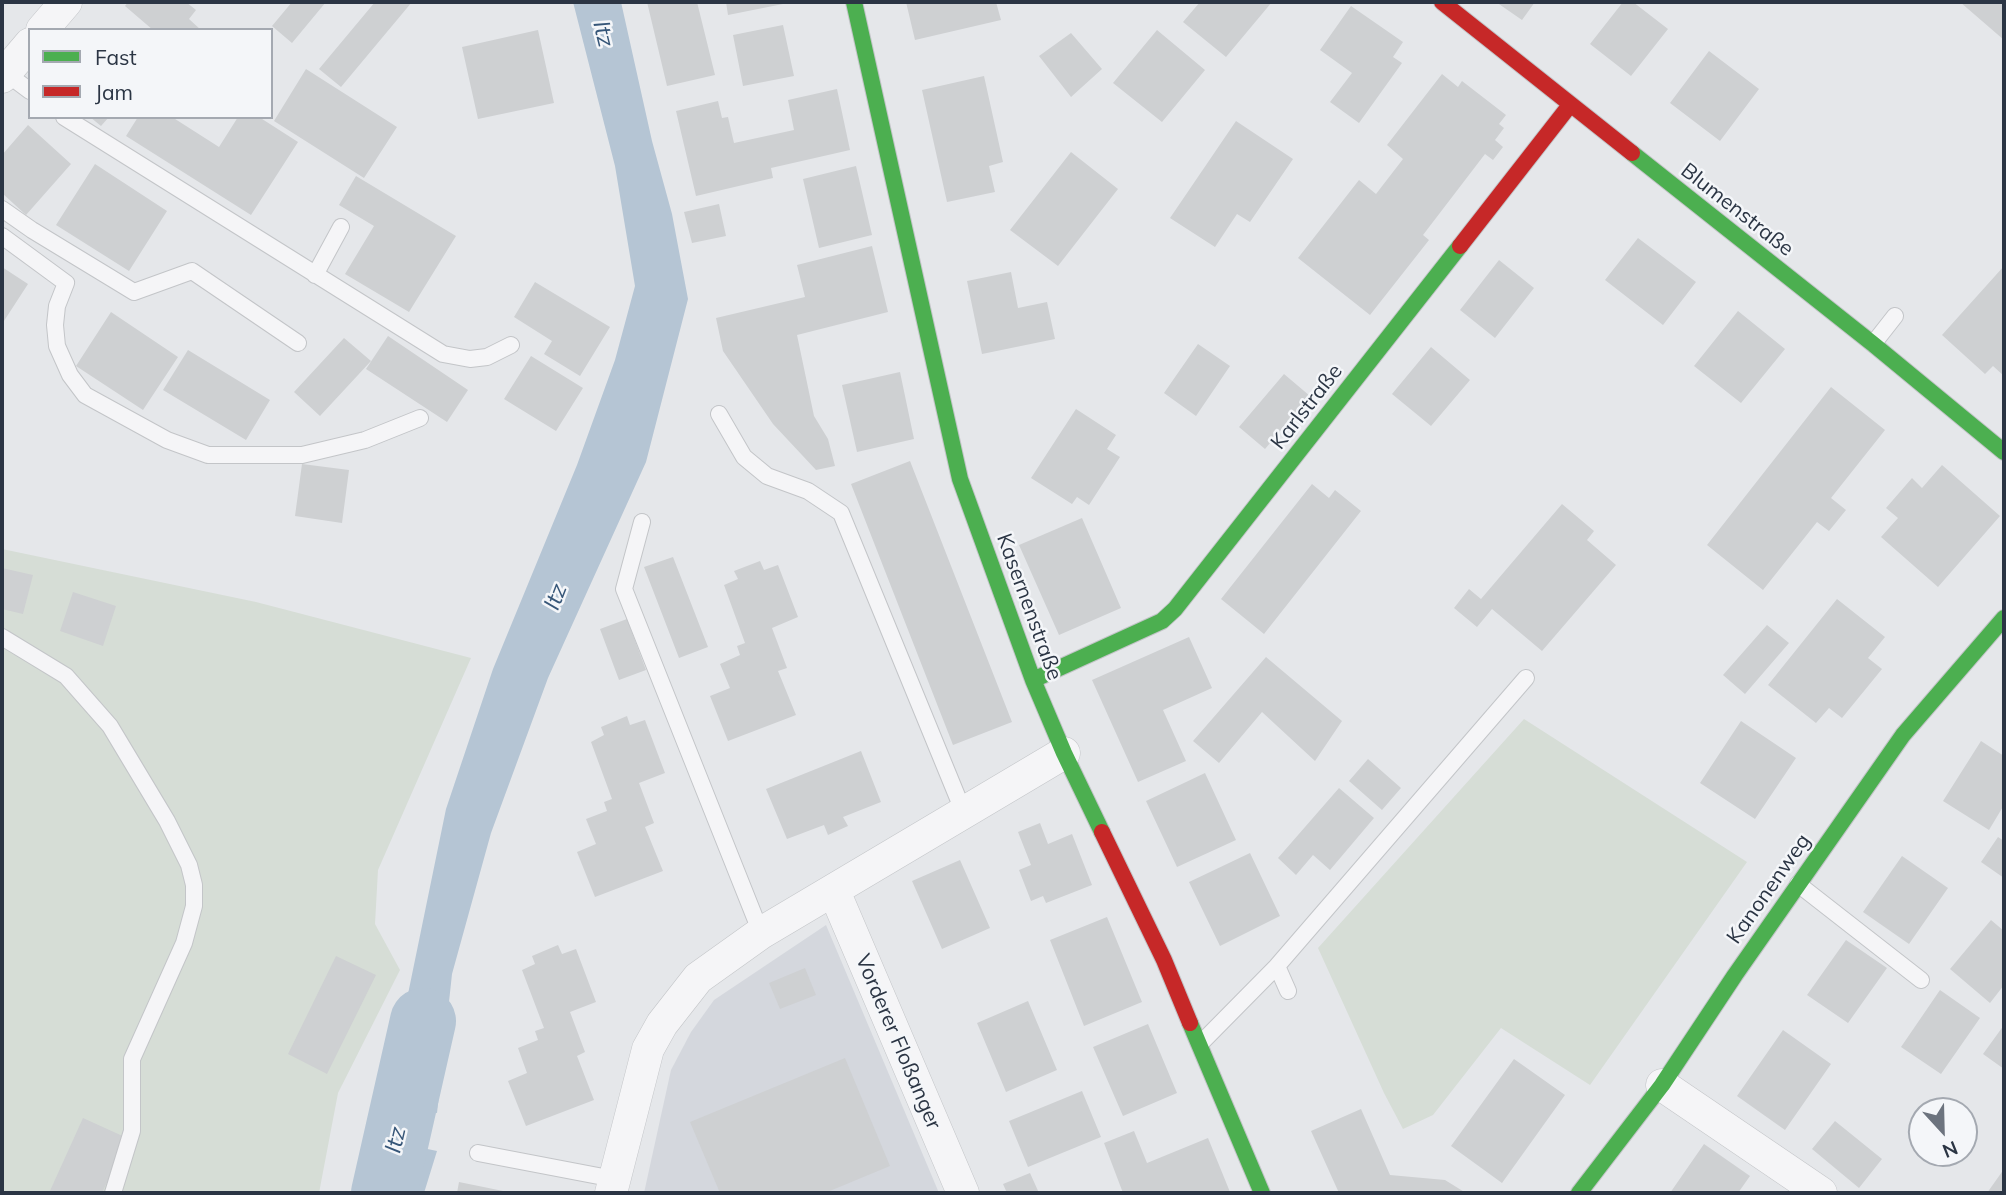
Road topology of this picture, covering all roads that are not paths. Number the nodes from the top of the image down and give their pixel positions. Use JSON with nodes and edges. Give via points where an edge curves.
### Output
{"nodes":[{"id":1,"x":66,"y":2,"type":"edge"},
{"id":2,"x":854,"y":2,"type":"edge"},
{"id":3,"x":1442,"y":2,"type":"edge"},
{"id":4,"x":44,"y":28,"type":"edge"},
{"id":5,"x":28,"y":48,"type":"edge"},
{"id":6,"x":12,"y":80,"type":"edge"},
{"id":7,"x":1570,"y":106,"type":"junction"},
{"id":8,"x":67,"y":119,"type":"edge"},
{"id":9,"x":2,"y":209,"type":"edge"},
{"id":10,"x":341,"y":227,"type":"dead end"},
{"id":11,"x":2,"y":236,"type":"edge"},
{"id":12,"x":314,"y":275,"type":"junction"},
{"id":13,"x":1895,"y":316,"type":"dead end"},
{"id":14,"x":298,"y":343,"type":"dead end"},
{"id":15,"x":1873,"y":344,"type":"junction"},
{"id":16,"x":511,"y":345,"type":"dead end"},
{"id":17,"x":719,"y":414,"type":"dead end"},
{"id":18,"x":420,"y":418,"type":"dead end"},
{"id":19,"x":2004,"y":452,"type":"edge"},
{"id":20,"x":642,"y":522,"type":"dead end"},
{"id":21,"x":2004,"y":618,"type":"edge"},
{"id":22,"x":2,"y":637,"type":"edge"},
{"id":23,"x":1526,"y":678,"type":"dead end"},
{"id":24,"x":1033,"y":680,"type":"junction"},
{"id":25,"x":1064,"y":753,"type":"junction"},
{"id":26,"x":964,"y":813,"type":"junction"},
{"id":27,"x":1798,"y":884,"type":"junction"},
{"id":28,"x":834,"y":891,"type":"junction"},
{"id":29,"x":761,"y":933,"type":"junction"},
{"id":30,"x":1277,"y":966,"type":"junction"},
{"id":31,"x":1921,"y":980,"type":"dead end"},
{"id":32,"x":1287,"y":991,"type":"dead end"},
{"id":33,"x":1199,"y":1045,"type":"junction"},
{"id":34,"x":1662,"y":1085,"type":"junction"},
{"id":35,"x":478,"y":1153,"type":"dead end"},
{"id":36,"x":612,"y":1186,"type":"edge"},
{"id":37,"x":113,"y":1193,"type":"edge"},
{"id":38,"x":963,"y":1193,"type":"edge"},
{"id":39,"x":1262,"y":1193,"type":"edge"},
{"id":40,"x":1579,"y":1193,"type":"edge"},
{"id":41,"x":1821,"y":1193,"type":"edge"}],
"edges":[{"from":1,"to":4,"type":"street"},
{"from":2,"to":24,"type":"street","name":"Kasernenstraße","via":[[960,479]]},
{"from":3,"to":7,"type":"street","name":"Blumenstraße"},
{"from":5,"to":6,"type":"street"},
{"from":7,"to":15,"type":"street","name":"Blumenstraße"},
{"from":7,"to":24,"type":"street","name":"Karlstraße","via":[[1175,609],[1162,621]]},
{"from":8,"to":12,"type":"lane"},
{"from":9,"to":14,"type":"lane","via":[[134,292],[192,271]]},
{"from":10,"to":12,"type":"lane"},
{"from":11,"to":18,"type":"lane","via":[[66,283],[54,326],[57,346],[85,395],[167,440],[208,455],[302,456],[365,440]]},
{"from":12,"to":16,"type":"lane","via":[[443,354],[487,357]]},
{"from":13,"to":15,"type":"lane"},
{"from":15,"to":19,"type":"street","name":"Blumenstraße"},
{"from":17,"to":26,"type":"lane","via":[[744,457],[767,476],[808,491],[841,513]]},
{"from":20,"to":29,"type":"lane","via":[[624,589]]},
{"from":21,"to":27,"type":"street","name":"Kanonenweg","via":[[1903,735]]},
{"from":22,"to":37,"type":"lane","via":[[66,676],[110,726],[167,821],[194,885],[194,906],[184,943],[132,1059],[132,1131]]},
{"from":23,"to":30,"type":"lane"},
{"from":24,"to":25,"type":"street","name":"Kasernenstraße"},
{"from":25,"to":26,"type":"street"},
{"from":25,"to":33,"type":"street","name":"Kasernenstraße","via":[[1164,960]]},
{"from":26,"to":28,"type":"street"},
{"from":27,"to":31,"type":"lane"},
{"from":27,"to":34,"type":"street","name":"Kanonenweg"},
{"from":28,"to":29,"type":"street"},
{"from":28,"to":38,"type":"street","name":"Vorderer Floßanger"},
{"from":29,"to":36,"type":"street","via":[[698,978],[662,1024],[649,1049]]},
{"from":30,"to":32,"type":"lane"},
{"from":30,"to":33,"type":"lane"},
{"from":33,"to":39,"type":"street","name":"Kasernenstraße"},
{"from":34,"to":40,"type":"street","name":"Kanonenweg"},
{"from":34,"to":41,"type":"street"},
{"from":35,"to":36,"type":"lane"}]}
